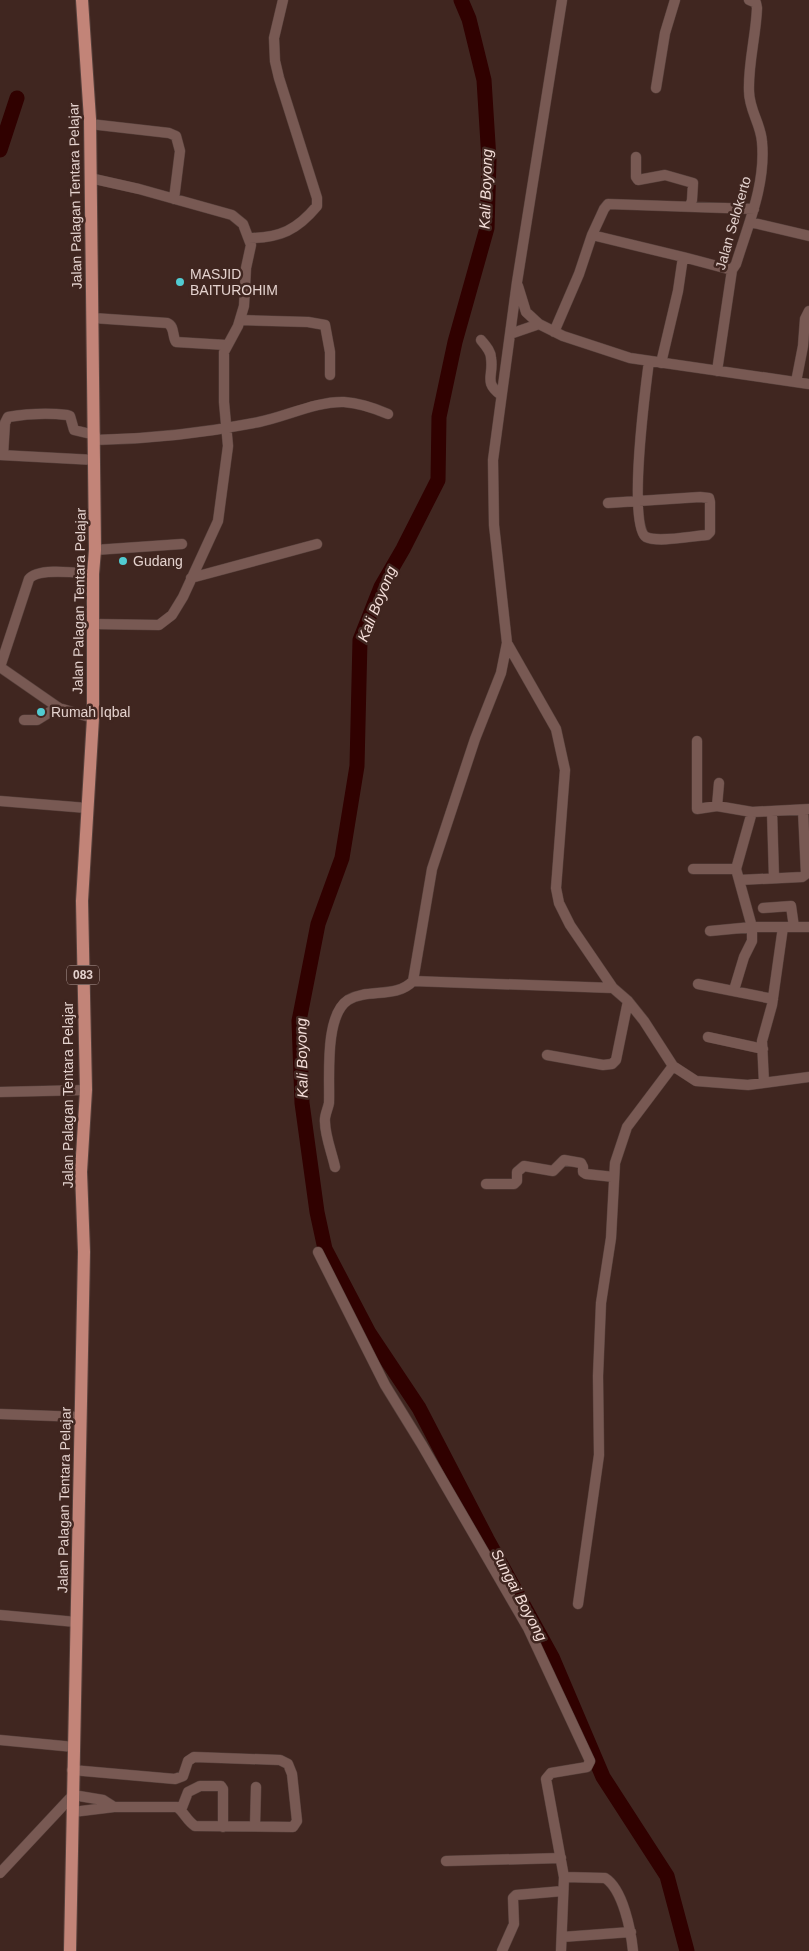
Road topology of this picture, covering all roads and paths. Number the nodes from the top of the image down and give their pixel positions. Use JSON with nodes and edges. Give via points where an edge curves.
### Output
{"nodes":[{"id":1,"x":82,"y":0,"type":"edge"},
{"id":2,"x":283,"y":0,"type":"edge"},
{"id":3,"x":562,"y":0,"type":"edge"},
{"id":4,"x":675,"y":0,"type":"edge"},
{"id":5,"x":751,"y":0,"type":"edge"},
{"id":6,"x":656,"y":88,"type":"dead end"},
{"id":7,"x":90,"y":124,"type":"junction"},
{"id":8,"x":636,"y":157,"type":"dead end"},
{"id":9,"x":90,"y":178,"type":"junction"},
{"id":10,"x":174,"y":199,"type":"junction"},
{"id":11,"x":690,"y":207,"type":"junction"},
{"id":12,"x":754,"y":209,"type":"junction"},
{"id":13,"x":750,"y":222,"type":"junction"},
{"id":14,"x":592,"y":235,"type":"junction"},
{"id":15,"x":809,"y":236,"type":"edge"},
{"id":16,"x":249,"y":238,"type":"junction"},
{"id":17,"x":683,"y":257,"type":"junction"},
{"id":18,"x":732,"y":270,"type":"junction"},
{"id":19,"x":517,"y":282,"type":"junction"},
{"id":20,"x":809,"y":311,"type":"edge"},
{"id":21,"x":93,"y":318,"type":"junction"},
{"id":22,"x":240,"y":320,"type":"junction"},
{"id":23,"x":539,"y":324,"type":"junction"},
{"id":24,"x":554,"y":332,"type":"junction"},
{"id":25,"x":510,"y":334,"type":"junction"},
{"id":26,"x":481,"y":340,"type":"dead end"},
{"id":27,"x":226,"y":345,"type":"junction"},
{"id":28,"x":649,"y":361,"type":"junction"},
{"id":29,"x":661,"y":363,"type":"junction"},
{"id":30,"x":717,"y":371,"type":"junction"},
{"id":31,"x":330,"y":375,"type":"dead end"},
{"id":32,"x":796,"y":382,"type":"junction"},
{"id":33,"x":809,"y":384,"type":"edge"},
{"id":34,"x":501,"y":395,"type":"junction"},
{"id":35,"x":388,"y":414,"type":"dead end"},
{"id":36,"x":227,"y":427,"type":"junction"},
{"id":37,"x":95,"y":438,"type":"junction"},
{"id":38,"x":2,"y":455,"type":"edge"},
{"id":39,"x":95,"y":460,"type":"junction"},
{"id":40,"x":638,"y":501,"type":"junction"},
{"id":41,"x":608,"y":503,"type":"dead end"},
{"id":42,"x":182,"y":544,"type":"dead end"},
{"id":43,"x":317,"y":544,"type":"dead end"},
{"id":44,"x":95,"y":550,"type":"junction"},
{"id":45,"x":93,"y":574,"type":"junction"},
{"id":46,"x":191,"y":578,"type":"junction"},
{"id":47,"x":92,"y":624,"type":"junction"},
{"id":48,"x":507,"y":643,"type":"junction"},
{"id":49,"x":0,"y":667,"type":"edge"},
{"id":50,"x":58,"y":707,"type":"junction"},
{"id":51,"x":93,"y":718,"type":"junction"},
{"id":52,"x":24,"y":720,"type":"dead end"},
{"id":53,"x":697,"y":741,"type":"dead end"},
{"id":54,"x":719,"y":783,"type":"dead end"},
{"id":55,"x":0,"y":801,"type":"edge"},
{"id":56,"x":717,"y":806,"type":"junction"},
{"id":57,"x":87,"y":808,"type":"junction"},
{"id":58,"x":806,"y":809,"type":"edge"},
{"id":59,"x":752,"y":812,"type":"junction"},
{"id":60,"x":772,"y":812,"type":"junction"},
{"id":61,"x":736,"y":869,"type":"junction"},
{"id":62,"x":693,"y":870,"type":"dead end"},
{"id":63,"x":774,"y":878,"type":"junction"},
{"id":64,"x":739,"y":880,"type":"junction"},
{"id":65,"x":763,"y":908,"type":"dead end"},
{"id":66,"x":752,"y":927,"type":"junction"},
{"id":67,"x":789,"y":927,"type":"junction"},
{"id":68,"x":809,"y":927,"type":"edge"},
{"id":69,"x":710,"y":931,"type":"dead end"},
{"id":70,"x":413,"y":981,"type":"junction"},
{"id":71,"x":698,"y":984,"type":"dead end"},
{"id":72,"x":613,"y":988,"type":"junction"},
{"id":73,"x":734,"y":990,"type":"junction"},
{"id":74,"x":773,"y":999,"type":"junction"},
{"id":75,"x":628,"y":1000,"type":"junction"},
{"id":76,"x":708,"y":1037,"type":"dead end"},
{"id":77,"x":762,"y":1049,"type":"junction"},
{"id":78,"x":547,"y":1055,"type":"dead end"},
{"id":79,"x":673,"y":1066,"type":"junction"},
{"id":80,"x":809,"y":1077,"type":"edge"},
{"id":81,"x":764,"y":1083,"type":"junction"},
{"id":82,"x":86,"y":1090,"type":"junction"},
{"id":83,"x":0,"y":1092,"type":"edge"},
{"id":84,"x":335,"y":1167,"type":"dead end"},
{"id":85,"x":614,"y":1177,"type":"junction"},
{"id":86,"x":486,"y":1184,"type":"dead end"},
{"id":87,"x":318,"y":1252,"type":"dead end"},
{"id":88,"x":0,"y":1414,"type":"edge"},
{"id":89,"x":81,"y":1417,"type":"junction"},
{"id":90,"x":578,"y":1604,"type":"dead end"},
{"id":91,"x":0,"y":1615,"type":"edge"},
{"id":92,"x":76,"y":1622,"type":"junction"},
{"id":93,"x":0,"y":1740,"type":"edge"},
{"id":94,"x":74,"y":1747,"type":"junction"},
{"id":95,"x":72,"y":1770,"type":"junction"},
{"id":96,"x":256,"y":1787,"type":"dead end"},
{"id":97,"x":73,"y":1794,"type":"junction"},
{"id":98,"x":114,"y":1807,"type":"junction"},
{"id":99,"x":181,"y":1810,"type":"junction"},
{"id":100,"x":73,"y":1812,"type":"junction"},
{"id":101,"x":223,"y":1826,"type":"junction"},
{"id":102,"x":255,"y":1826,"type":"junction"},
{"id":103,"x":560,"y":1858,"type":"junction"},
{"id":104,"x":446,"y":1861,"type":"dead end"},
{"id":105,"x":0,"y":1873,"type":"edge"},
{"id":106,"x":564,"y":1877,"type":"junction"},
{"id":107,"x":563,"y":1891,"type":"junction"},
{"id":108,"x":631,"y":1932,"type":"junction"},
{"id":109,"x":562,"y":1937,"type":"junction"},
{"id":110,"x":70,"y":1951,"type":"edge"},
{"id":111,"x":502,"y":1951,"type":"edge"},
{"id":112,"x":561,"y":1951,"type":"edge"},
{"id":113,"x":633,"y":1951,"type":"edge"}],
"edges":[{"from":1,"to":7,"type":"main road","name":"Jalan Palagan Tentara Pelajar","number":"083"},
{"from":2,"to":16,"type":"street","via":[[274,38],[275,60],[317,198],[316,206],[285,234]]},
{"from":3,"to":19,"type":"street"},
{"from":4,"to":6,"type":"street","via":[[665,33]]},
{"from":5,"to":12,"type":"street","name":"Jalan Selokerto","via":[[757,8],[749,92],[751,111],[761,130],[763,150]]},
{"from":7,"to":9,"type":"main road","name":"Jalan Palagan Tentara Pelajar","number":"083"},
{"from":7,"to":10,"type":"street","via":[[176,136],[180,151]]},
{"from":8,"to":11,"type":"street","via":[[638,180],[666,175],[693,183]]},
{"from":9,"to":10,"type":"street"},
{"from":9,"to":21,"type":"main road","name":"Jalan Palagan Tentara Pelajar","number":"083"},
{"from":10,"to":16,"type":"street","via":[[232,215],[244,224]]},
{"from":11,"to":12,"type":"street"},
{"from":11,"to":14,"type":"street","via":[[608,204]]},
{"from":12,"to":13,"type":"street","name":"Jalan Selokerto"},
{"from":13,"to":15,"type":"street"},
{"from":13,"to":18,"type":"street","name":"Jalan Selokerto"},
{"from":14,"to":17,"type":"street"},
{"from":14,"to":24,"type":"street"},
{"from":16,"to":22,"type":"street","via":[[251,245]]},
{"from":17,"to":18,"type":"street"},
{"from":17,"to":29,"type":"street"},
{"from":18,"to":30,"type":"street","name":"Jalan Selokerto"},
{"from":19,"to":23,"type":"street","via":[[526,312]]},
{"from":19,"to":25,"type":"street"},
{"from":20,"to":32,"type":"street"},
{"from":21,"to":27,"type":"street","via":[[168,322],[176,342]]},
{"from":21,"to":37,"type":"main road","name":"Jalan Palagan Tentara Pelajar","number":"083"},
{"from":22,"to":27,"type":"street"},
{"from":22,"to":31,"type":"street","via":[[325,325]]},
{"from":23,"to":24,"type":"street"},
{"from":23,"to":25,"type":"street"},
{"from":24,"to":28,"type":"street","via":[[630,358]]},
{"from":25,"to":34,"type":"street"},
{"from":26,"to":34,"type":"street","via":[[492,357],[492,388]]},
{"from":27,"to":36,"type":"street","via":[[223,367]]},
{"from":28,"to":29,"type":"street"},
{"from":28,"to":40,"type":"street","via":[[640,425]]},
{"from":29,"to":30,"type":"street"},
{"from":30,"to":32,"type":"street"},
{"from":32,"to":33,"type":"street"},
{"from":34,"to":48,"type":"street","via":[[492,460],[494,525]]},
{"from":35,"to":36,"type":"street","via":[[369,406],[343,402]]},
{"from":36,"to":37,"type":"street","via":[[144,439]]},
{"from":36,"to":46,"type":"street","via":[[228,446],[218,521]]},
{"from":37,"to":38,"type":"street","via":[[74,430],[70,416],[41,413],[8,417]]},
{"from":37,"to":39,"type":"main road","name":"Jalan Palagan Tentara Pelajar","number":"083"},
{"from":38,"to":39,"type":"street"},
{"from":39,"to":44,"type":"main road","name":"Jalan Palagan Tentara Pelajar","number":"083"},
{"from":40,"to":40,"type":"street","via":[[709,498],[710,532],[655,539],[645,536],[641,532]]},
{"from":40,"to":41,"type":"street"},
{"from":42,"to":44,"type":"street"},
{"from":43,"to":46,"type":"street"},
{"from":44,"to":45,"type":"main road","name":"Jalan Palagan Tentara Pelajar","number":"083"},
{"from":45,"to":47,"type":"main road","name":"Jalan Palagan Tentara Pelajar","number":"083"},
{"from":45,"to":49,"type":"street","via":[[40,572],[32,575]]},
{"from":46,"to":47,"type":"street","via":[[172,615],[159,625]]},
{"from":47,"to":51,"type":"main road","name":"Jalan Palagan Tentara Pelajar","number":"083"},
{"from":48,"to":70,"type":"street","via":[[501,673],[432,869]]},
{"from":48,"to":72,"type":"street","via":[[556,729],[564,770],[556,888],[559,903]]},
{"from":49,"to":50,"type":"street"},
{"from":50,"to":51,"type":"street"},
{"from":50,"to":52,"type":"street","via":[[38,720]]},
{"from":51,"to":57,"type":"main road","name":"Jalan Palagan Tentara Pelajar","number":"083"},
{"from":53,"to":56,"type":"street","via":[[697,808]]},
{"from":54,"to":56,"type":"street"},
{"from":55,"to":57,"type":"street"},
{"from":56,"to":59,"type":"street"},
{"from":57,"to":82,"type":"main road","name":"Jalan Palagan Tentara Pelajar","number":"083","via":[[82,901]]},
{"from":58,"to":60,"type":"street"},
{"from":58,"to":63,"type":"street","via":[[806,873],[802,877]]},
{"from":59,"to":60,"type":"street"},
{"from":59,"to":61,"type":"street"},
{"from":60,"to":63,"type":"street"},
{"from":61,"to":62,"type":"street"},
{"from":61,"to":64,"type":"street"},
{"from":63,"to":64,"type":"street"},
{"from":64,"to":66,"type":"street"},
{"from":65,"to":67,"type":"street","via":[[792,906]]},
{"from":66,"to":67,"type":"street"},
{"from":66,"to":69,"type":"street"},
{"from":66,"to":73,"type":"street","via":[[752,941]]},
{"from":67,"to":68,"type":"street"},
{"from":67,"to":74,"type":"street"},
{"from":70,"to":72,"type":"street"},
{"from":70,"to":84,"type":"street","via":[[406,988],[360,996],[340,1007],[328,1055],[329,1104],[324,1121]]},
{"from":71,"to":73,"type":"street"},
{"from":72,"to":75,"type":"street"},
{"from":73,"to":74,"type":"street"},
{"from":74,"to":77,"type":"street"},
{"from":75,"to":78,"type":"street","via":[[616,1060],[612,1064]]},
{"from":75,"to":79,"type":"street"},
{"from":76,"to":77,"type":"street"},
{"from":77,"to":81,"type":"street"},
{"from":79,"to":81,"type":"street","via":[[696,1081]]},
{"from":79,"to":85,"type":"street","via":[[627,1127],[615,1163]]},
{"from":80,"to":81,"type":"street"},
{"from":82,"to":83,"type":"street"},
{"from":82,"to":89,"type":"main road","name":"Jalan Palagan Tentara Pelajar","number":"083","via":[[81,1172],[84,1252]]},
{"from":85,"to":86,"type":"street","via":[[586,1174],[580,1163],[564,1160],[552,1171],[524,1166],[517,1172],[514,1184]]},
{"from":85,"to":90,"type":"street","via":[[611,1238],[601,1303],[599,1455]]},
{"from":87,"to":103,"type":"street","via":[[385,1385],[528,1628],[590,1761],[587,1767],[551,1773],[546,1779]]},
{"from":88,"to":89,"type":"street"},
{"from":89,"to":92,"type":"main road","name":"Jalan Palagan Tentara Pelajar","number":"083"},
{"from":91,"to":92,"type":"street"},
{"from":92,"to":94,"type":"main road","name":"Jalan Palagan Tentara Pelajar","number":"083"},
{"from":93,"to":94,"type":"street"},
{"from":94,"to":95,"type":"main road","name":"Jalan Palagan Tentara Pelajar","number":"083"},
{"from":95,"to":97,"type":"main road","name":"Jalan Palagan Tentara Pelajar","number":"083"},
{"from":95,"to":102,"type":"street","via":[[175,1779],[183,1776],[188,1761],[194,1757],[280,1760],[288,1764],[292,1774],[296,1825]]},
{"from":96,"to":102,"type":"street"},
{"from":97,"to":98,"type":"street","via":[[103,1800]]},
{"from":97,"to":100,"type":"main road","name":"Jalan Palagan Tentara Pelajar","number":"083"},
{"from":97,"to":105,"type":"street"},
{"from":98,"to":99,"type":"street","via":[[177,1807]]},
{"from":98,"to":100,"type":"street"},
{"from":99,"to":101,"type":"street","via":[[195,1826]]},
{"from":99,"to":101,"type":"street","via":[[188,1792],[200,1786],[221,1786]]},
{"from":100,"to":110,"type":"main road","name":"Jalan Palagan Tentara Pelajar","number":"083"},
{"from":101,"to":102,"type":"street"},
{"from":103,"to":104,"type":"street"},
{"from":103,"to":106,"type":"street"},
{"from":106,"to":107,"type":"street"},
{"from":106,"to":108,"type":"street","via":[[610,1880]]},
{"from":107,"to":109,"type":"street"},
{"from":107,"to":111,"type":"street","via":[[516,1894],[513,1898],[514,1924]]},
{"from":108,"to":109,"type":"street"},
{"from":108,"to":113,"type":"street"},
{"from":109,"to":112,"type":"street"}]}
